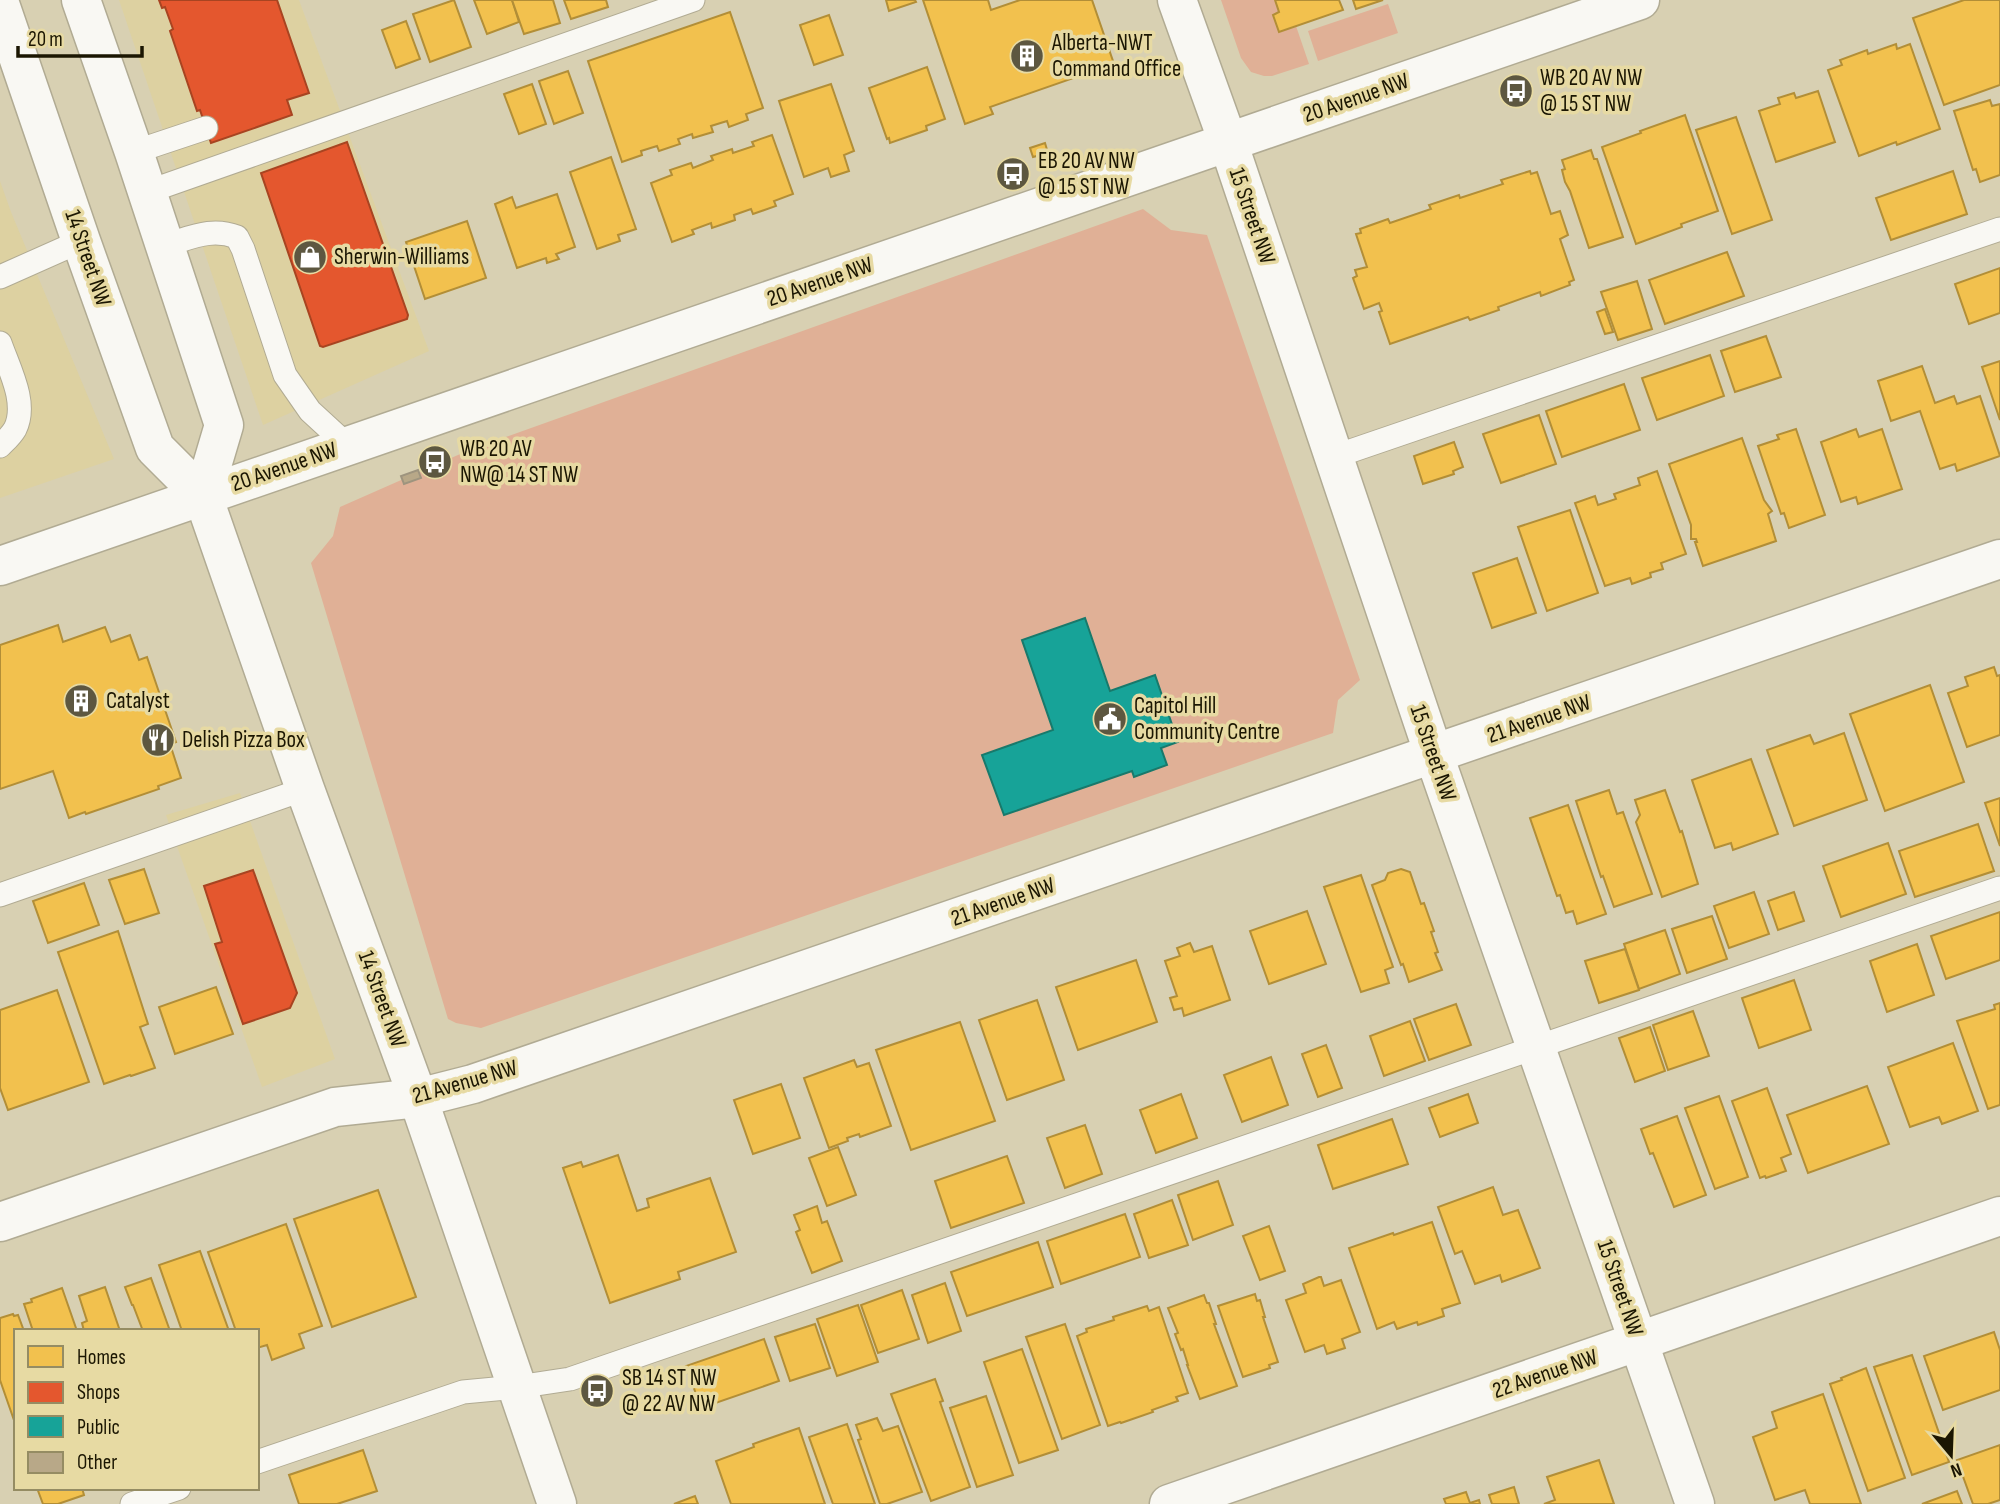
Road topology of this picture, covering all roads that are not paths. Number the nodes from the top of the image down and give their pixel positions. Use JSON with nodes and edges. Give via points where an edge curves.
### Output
{"nodes":[{"id":1,"x":81,"y":0,"type":"edge"},
{"id":2,"x":693,"y":0,"type":"edge"},
{"id":3,"x":1177,"y":0,"type":"edge"},
{"id":4,"x":1640,"y":0,"type":"edge"},
{"id":5,"x":0,"y":4,"type":"edge"},
{"id":6,"x":206,"y":128,"type":"dead end"},
{"id":7,"x":1228,"y":142,"type":"junction"},
{"id":8,"x":134,"y":152,"type":"junction"},
{"id":9,"x":147,"y":192,"type":"junction"},
{"id":10,"x":2000,"y":229,"type":"edge"},
{"id":11,"x":81,"y":241,"type":"junction"},
{"id":12,"x":165,"y":245,"type":"junction"},
{"id":13,"x":0,"y":277,"type":"edge"},
{"id":14,"x":0,"y":343,"type":"edge"},
{"id":15,"x":347,"y":445,"type":"junction"},
{"id":16,"x":0,"y":446,"type":"edge"},
{"id":17,"x":1333,"y":457,"type":"junction"},
{"id":18,"x":203,"y":496,"type":"junction"},
{"id":19,"x":2000,"y":559,"type":"edge"},
{"id":20,"x":0,"y":566,"type":"edge"},
{"id":21,"x":1434,"y":755,"type":"junction"},
{"id":22,"x":305,"y":789,"type":"junction"},
{"id":23,"x":2000,"y":888,"type":"edge"},
{"id":24,"x":0,"y":895,"type":"edge"},
{"id":25,"x":1536,"y":1047,"type":"junction"},
{"id":26,"x":418,"y":1098,"type":"junction"},
{"id":27,"x":2000,"y":1216,"type":"edge"},
{"id":28,"x":0,"y":1222,"type":"edge"},
{"id":29,"x":1639,"y":1342,"type":"junction"},
{"id":30,"x":517,"y":1387,"type":"junction"},
{"id":31,"x":259,"y":1461,"type":"edge"},
{"id":32,"x":173,"y":1490,"type":"edge"},
{"id":33,"x":132,"y":1504,"type":"edge"},
{"id":34,"x":557,"y":1504,"type":"edge"},
{"id":35,"x":1168,"y":1504,"type":"edge"},
{"id":36,"x":1695,"y":1504,"type":"edge"}],
"edges":[{"from":1,"to":8,"type":"street"},
{"from":2,"to":9,"type":"lane"},
{"from":3,"to":7,"type":"street","name":"15 Street NW"},
{"from":4,"to":7,"type":"street","name":"20 Avenue NW"},
{"from":5,"to":11,"type":"street","name":"14 Street NW"},
{"from":6,"to":8,"type":"lane"},
{"from":7,"to":15,"type":"street","name":"20 Avenue NW"},
{"from":7,"to":17,"type":"street","name":"15 Street NW"},
{"from":8,"to":9,"type":"street"},
{"from":9,"to":12,"type":"street"},
{"from":10,"to":17,"type":"lane"},
{"from":11,"to":13,"type":"lane"},
{"from":11,"to":18,"type":"street","name":"14 Street NW","via":[[155,448]]},
{"from":12,"to":15,"type":"lane","via":[[212,231],[237,237],[285,375],[310,411]]},
{"from":12,"to":18,"type":"street","via":[[224,425]]},
{"from":14,"to":16,"type":"lane","via":[[20,413],[14,431]]},
{"from":15,"to":18,"type":"street","name":"20 Avenue NW"},
{"from":17,"to":21,"type":"street","name":"15 Street NW"},
{"from":18,"to":20,"type":"street","name":"20 Avenue NW"},
{"from":18,"to":22,"type":"street","name":"14 Street NW"},
{"from":19,"to":21,"type":"street","name":"21 Avenue NW"},
{"from":21,"to":25,"type":"street","name":"15 Street NW"},
{"from":21,"to":26,"type":"street","name":"21 Avenue NW","via":[[473,1084]]},
{"from":22,"to":24,"type":"lane"},
{"from":22,"to":26,"type":"street","name":"14 Street NW"},
{"from":23,"to":25,"type":"lane"},
{"from":25,"to":29,"type":"street","name":"15 Street NW"},
{"from":25,"to":30,"type":"lane","via":[[573,1378]]},
{"from":26,"to":28,"type":"street","name":"21 Avenue NW","via":[[335,1107]]},
{"from":26,"to":30,"type":"street","name":"14 Street NW"},
{"from":27,"to":29,"type":"street","name":"22 Avenue NW"},
{"from":29,"to":35,"type":"street","name":"22 Avenue NW"},
{"from":29,"to":36,"type":"street","name":"15 Street NW"},
{"from":30,"to":31,"type":"lane","via":[[463,1392]]},
{"from":30,"to":34,"type":"street","name":"14 Street NW"},
{"from":32,"to":33,"type":"lane"}]}
